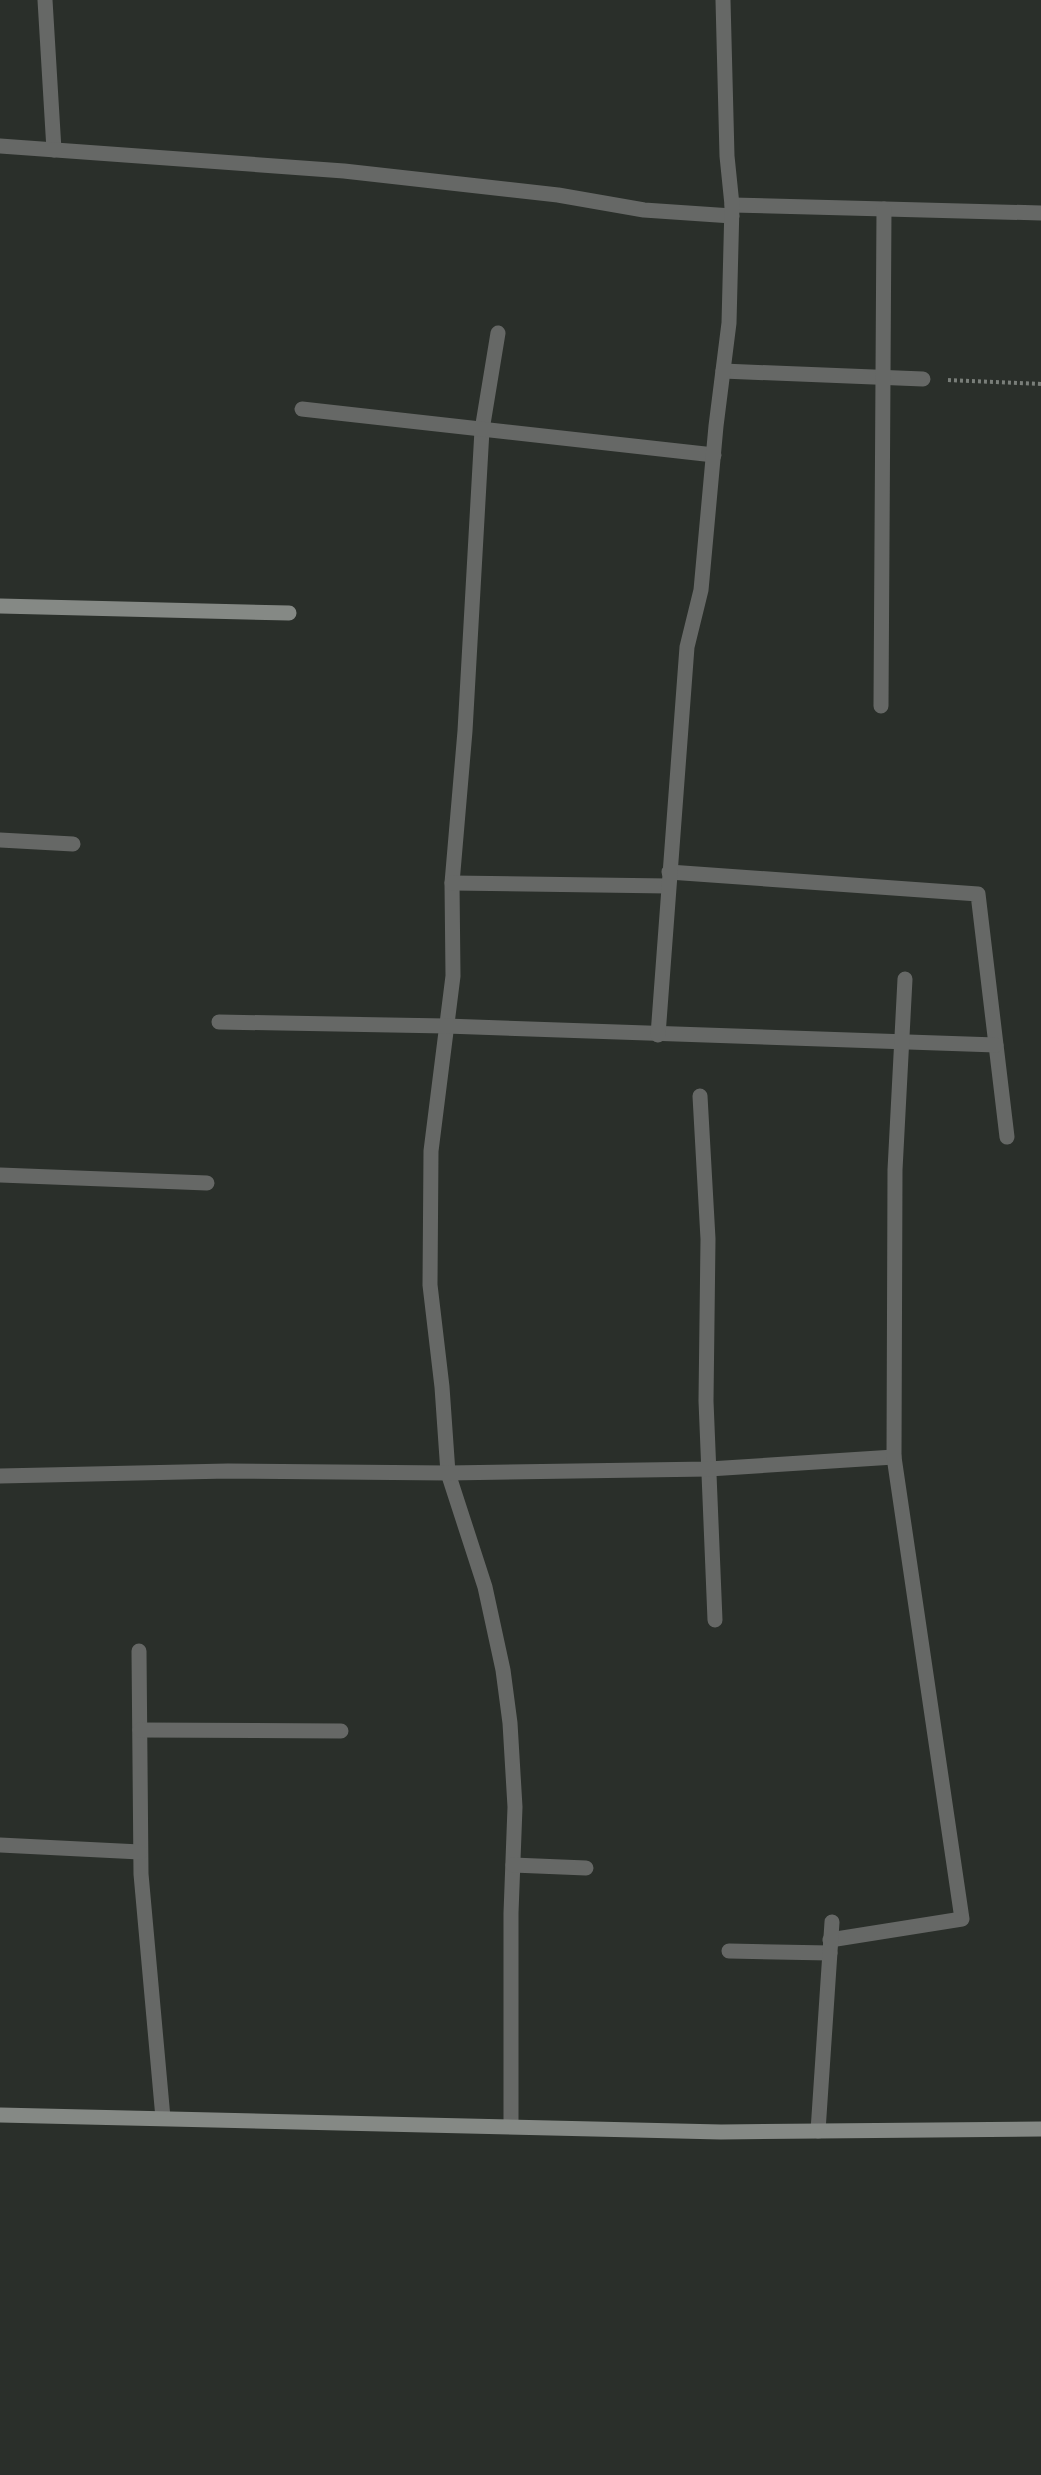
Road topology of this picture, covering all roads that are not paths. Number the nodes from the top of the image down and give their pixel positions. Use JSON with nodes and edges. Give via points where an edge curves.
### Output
{"nodes":[{"id":1,"x":45,"y":0,"type":"edge"},
{"id":2,"x":723,"y":0,"type":"edge"},
{"id":3,"x":0,"y":146,"type":"edge"},
{"id":4,"x":54,"y":150,"type":"junction"},
{"id":5,"x":884,"y":209,"type":"junction"},
{"id":6,"x":732,"y":210,"type":"junction"},
{"id":7,"x":1041,"y":213,"type":"edge"},
{"id":8,"x":498,"y":333,"type":"dead end"},
{"id":9,"x":723,"y":371,"type":"junction"},
{"id":10,"x":923,"y":379,"type":"road end"},
{"id":11,"x":883,"y":380,"type":"junction"},
{"id":12,"x":302,"y":409,"type":"dead end"},
{"id":13,"x":482,"y":430,"type":"junction"},
{"id":14,"x":714,"y":455,"type":"junction"},
{"id":15,"x":0,"y":606,"type":"edge"},
{"id":16,"x":289,"y":613,"type":"dead end"},
{"id":17,"x":881,"y":706,"type":"dead end"},
{"id":18,"x":0,"y":840,"type":"edge"},
{"id":19,"x":73,"y":844,"type":"dead end"},
{"id":20,"x":668,"y":879,"type":"junction"},
{"id":21,"x":452,"y":883,"type":"junction"},
{"id":22,"x":905,"y":979,"type":"dead end"},
{"id":23,"x":219,"y":1022,"type":"dead end"},
{"id":24,"x":446,"y":1026,"type":"junction"},
{"id":25,"x":658,"y":1035,"type":"junction"},
{"id":26,"x":903,"y":1042,"type":"junction"},
{"id":27,"x":996,"y":1045,"type":"junction"},
{"id":28,"x":700,"y":1096,"type":"dead end"},
{"id":29,"x":1006,"y":1137,"type":"dead end"},
{"id":30,"x":0,"y":1175,"type":"edge"},
{"id":31,"x":207,"y":1183,"type":"dead end"},
{"id":32,"x":894,"y":1457,"type":"junction"},
{"id":33,"x":709,"y":1469,"type":"junction"},
{"id":34,"x":448,"y":1473,"type":"junction"},
{"id":35,"x":0,"y":1476,"type":"edge"},
{"id":36,"x":715,"y":1620,"type":"dead end"},
{"id":37,"x":139,"y":1651,"type":"dead end"},
{"id":38,"x":140,"y":1730,"type":"junction"},
{"id":39,"x":341,"y":1731,"type":"dead end"},
{"id":40,"x":0,"y":1845,"type":"edge"},
{"id":41,"x":140,"y":1852,"type":"junction"},
{"id":42,"x":513,"y":1865,"type":"junction"},
{"id":43,"x":586,"y":1868,"type":"dead end"},
{"id":44,"x":832,"y":1922,"type":"dead end"},
{"id":45,"x":830,"y":1947,"type":"junction"},
{"id":46,"x":729,"y":1951,"type":"dead end"},
{"id":47,"x":0,"y":2115,"type":"edge"},
{"id":48,"x":162,"y":2118,"type":"junction"},
{"id":49,"x":511,"y":2126,"type":"junction"},
{"id":50,"x":1041,"y":2129,"type":"edge"},
{"id":51,"x":818,"y":2131,"type":"junction"}],
"edges":[{"from":1,"to":4,"type":"street"},
{"from":2,"to":6,"type":"street"},
{"from":3,"to":4,"type":"street"},
{"from":4,"to":6,"type":"street","via":[[344,171],[558,195],[644,210]]},
{"from":5,"to":6,"type":"street"},
{"from":5,"to":7,"type":"street"},
{"from":5,"to":11,"type":"street"},
{"from":6,"to":9,"type":"street","via":[[729,323]]},
{"from":8,"to":13,"type":"street"},
{"from":9,"to":11,"type":"street"},
{"from":9,"to":14,"type":"street"},
{"from":10,"to":11,"type":"street"},
{"from":11,"to":17,"type":"street"},
{"from":12,"to":13,"type":"street"},
{"from":13,"to":14,"type":"street"},
{"from":13,"to":21,"type":"street"},
{"from":14,"to":20,"type":"street","via":[[701,590],[687,647]]},
{"from":15,"to":16,"type":"street"},
{"from":18,"to":19,"type":"street"},
{"from":20,"to":21,"type":"street"},
{"from":20,"to":25,"type":"street"},
{"from":20,"to":27,"type":"street","via":[[978,894]]},
{"from":21,"to":24,"type":"street","via":[[453,976]]},
{"from":22,"to":26,"type":"street"},
{"from":23,"to":24,"type":"street"},
{"from":24,"to":25,"type":"street"},
{"from":24,"to":34,"type":"street","via":[[431,1151],[430,1285]]},
{"from":25,"to":26,"type":"street"},
{"from":26,"to":27,"type":"street"},
{"from":26,"to":32,"type":"street","via":[[895,1170]]},
{"from":27,"to":29,"type":"street"},
{"from":28,"to":33,"type":"street","via":[[708,1239]]},
{"from":30,"to":31,"type":"street"},
{"from":32,"to":33,"type":"street"},
{"from":32,"to":45,"type":"street","via":[[962,1919]]},
{"from":33,"to":34,"type":"street"},
{"from":33,"to":36,"type":"street"},
{"from":34,"to":35,"type":"street","via":[[228,1471]]},
{"from":34,"to":42,"type":"street","via":[[485,1587],[503,1670],[515,1808]]},
{"from":37,"to":38,"type":"street"},
{"from":38,"to":39,"type":"street"},
{"from":38,"to":41,"type":"street"},
{"from":40,"to":41,"type":"street"},
{"from":41,"to":48,"type":"street"},
{"from":42,"to":43,"type":"street"},
{"from":42,"to":49,"type":"street"},
{"from":44,"to":45,"type":"street"},
{"from":45,"to":46,"type":"street"},
{"from":45,"to":51,"type":"street"},
{"from":47,"to":48,"type":"street"},
{"from":48,"to":49,"type":"street"},
{"from":49,"to":51,"type":"street"},
{"from":50,"to":51,"type":"street"}]}
